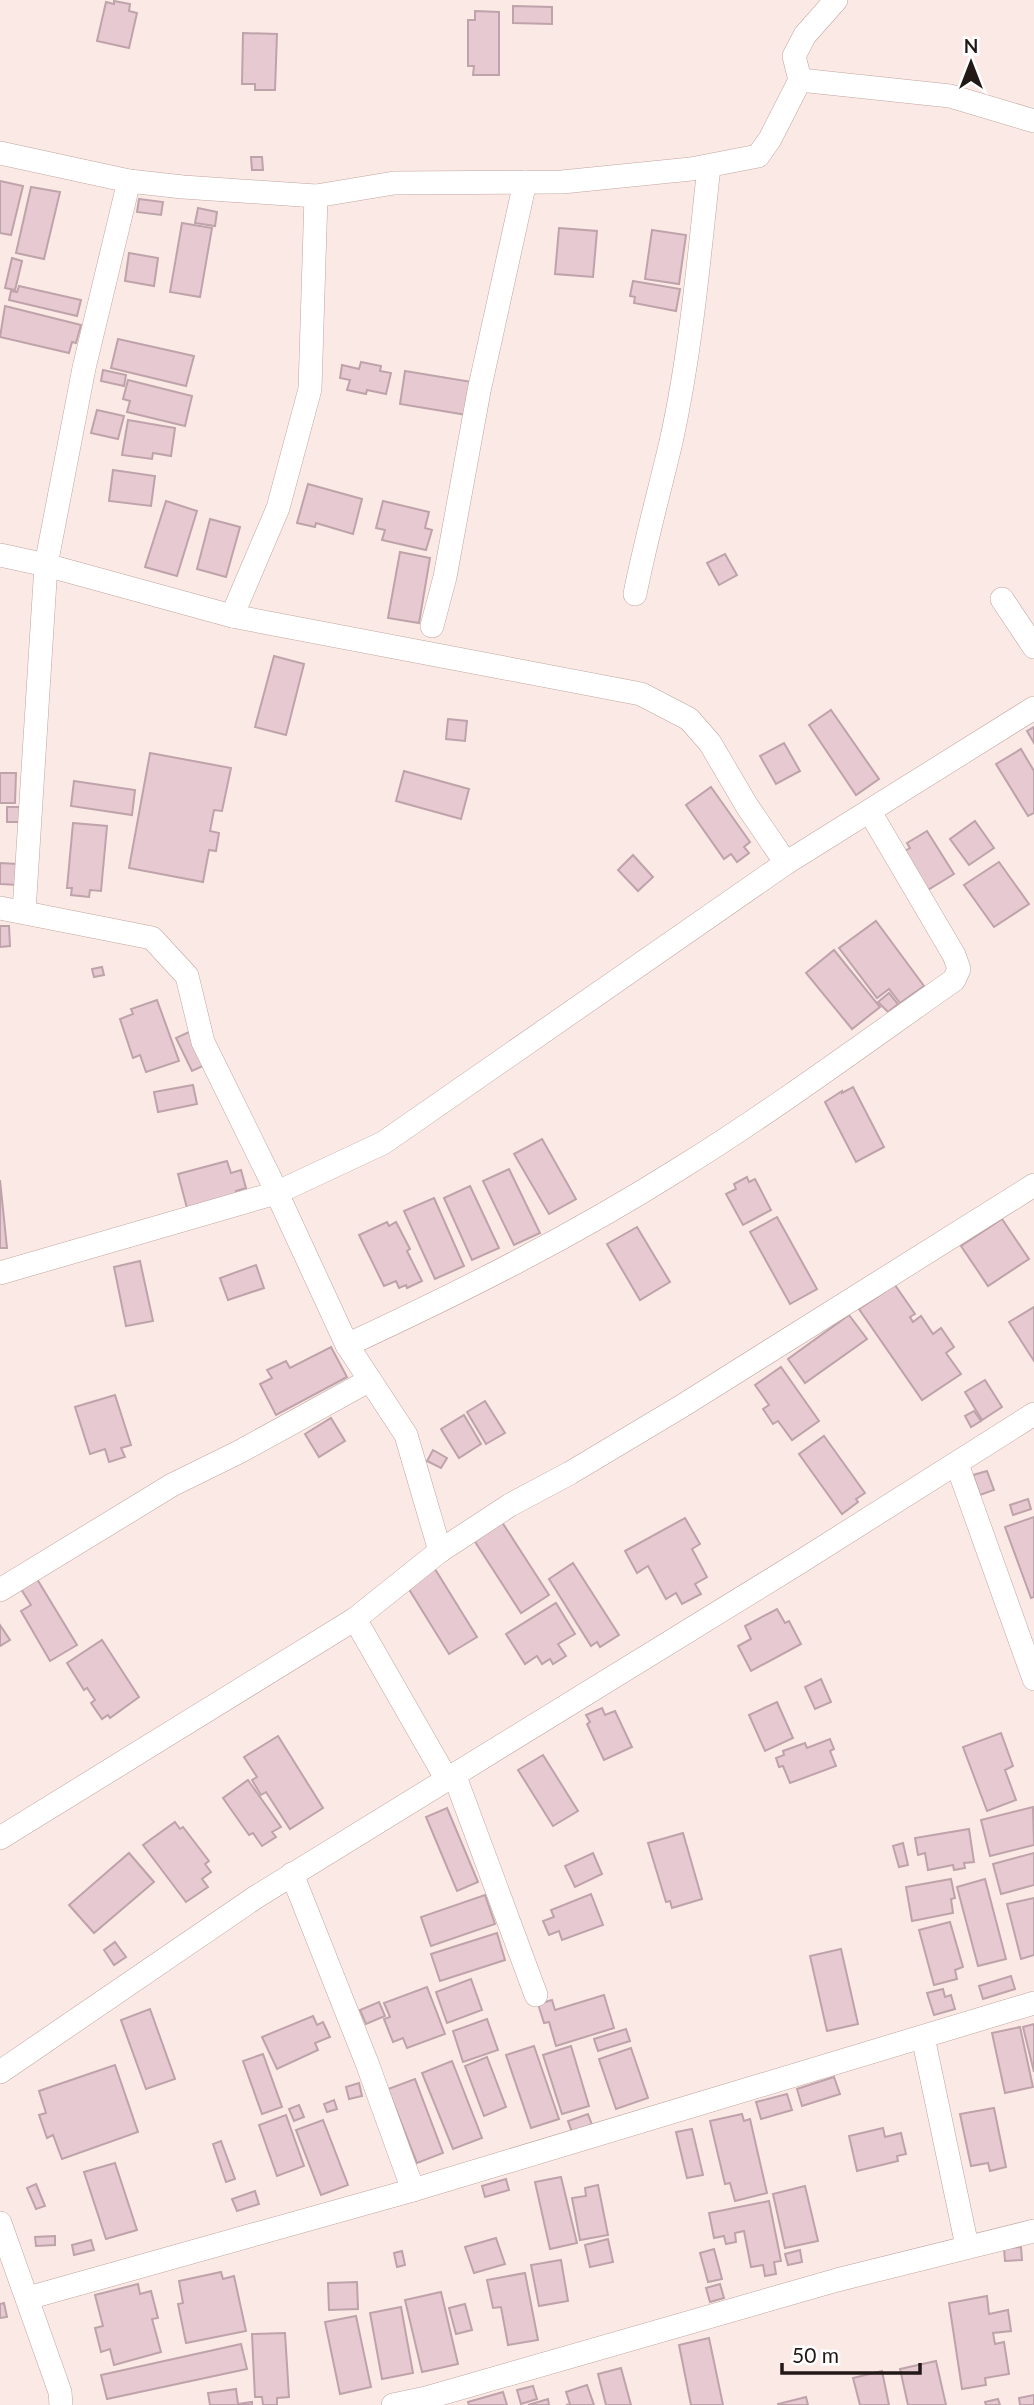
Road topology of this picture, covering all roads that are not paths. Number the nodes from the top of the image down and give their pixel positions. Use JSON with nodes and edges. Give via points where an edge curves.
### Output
{"nodes":[{"id":1,"x":836,"y":0,"type":"edge"},
{"id":2,"x":800,"y":80,"type":"junction"},
{"id":3,"x":1034,"y":121,"type":"edge"},
{"id":4,"x":0,"y":153,"type":"edge"},
{"id":5,"x":709,"y":166,"type":"junction"},
{"id":6,"x":128,"y":181,"type":"junction"},
{"id":7,"x":525,"y":182,"type":"junction"},
{"id":8,"x":316,"y":196,"type":"junction"},
{"id":9,"x":0,"y":555,"type":"edge"},
{"id":10,"x":46,"y":565,"type":"junction"},
{"id":11,"x":635,"y":594,"type":"dead end"},
{"id":12,"x":1002,"y":599,"type":"dead end"},
{"id":13,"x":232,"y":616,"type":"junction"},
{"id":14,"x":432,"y":626,"type":"dead end"},
{"id":15,"x":1034,"y":647,"type":"edge"},
{"id":16,"x":1034,"y":708,"type":"edge"},
{"id":17,"x":870,"y":812,"type":"junction"},
{"id":18,"x":786,"y":863,"type":"junction"},
{"id":19,"x":0,"y":908,"type":"edge"},
{"id":20,"x":24,"y":912,"type":"junction"},
{"id":21,"x":1034,"y":1185,"type":"edge"},
{"id":22,"x":276,"y":1193,"type":"junction"},
{"id":23,"x":0,"y":1273,"type":"edge"},
{"id":24,"x":347,"y":1345,"type":"junction"},
{"id":25,"x":370,"y":1380,"type":"junction"},
{"id":26,"x":1034,"y":1414,"type":"edge"},
{"id":27,"x":957,"y":1464,"type":"junction"},
{"id":28,"x":440,"y":1551,"type":"junction"},
{"id":29,"x":0,"y":1590,"type":"edge"},
{"id":30,"x":355,"y":1619,"type":"junction"},
{"id":31,"x":1034,"y":1679,"type":"edge"},
{"id":32,"x":450,"y":1776,"type":"junction"},
{"id":33,"x":0,"y":1838,"type":"edge"},
{"id":34,"x":292,"y":1874,"type":"junction"},
{"id":35,"x":536,"y":1995,"type":"dead end"},
{"id":36,"x":1034,"y":2003,"type":"edge"},
{"id":37,"x":923,"y":2037,"type":"junction"},
{"id":38,"x":0,"y":2072,"type":"edge"},
{"id":39,"x":413,"y":2190,"type":"junction"},
{"id":40,"x":0,"y":2223,"type":"edge"},
{"id":41,"x":1034,"y":2231,"type":"edge"},
{"id":42,"x":967,"y":2246,"type":"junction"},
{"id":43,"x":27,"y":2291,"type":"junction"},
{"id":44,"x":60,"y":2405,"type":"edge"},
{"id":45,"x":393,"y":2405,"type":"edge"}],
"edges":[{"from":1,"to":2,"type":"street","via":[[805,34],[794,56]]},
{"from":2,"to":3,"type":"street","via":[[950,96]]},
{"from":2,"to":5,"type":"street","via":[[758,156]]},
{"from":4,"to":6,"type":"street"},
{"from":5,"to":7,"type":"street"},
{"from":5,"to":11,"type":"street","via":[[683,374]]},
{"from":6,"to":8,"type":"street"},
{"from":6,"to":10,"type":"street","via":[[84,368]]},
{"from":7,"to":8,"type":"street","via":[[394,183]]},
{"from":7,"to":14,"type":"street"},
{"from":8,"to":13,"type":"street","via":[[310,389],[278,508]]},
{"from":9,"to":10,"type":"street"},
{"from":10,"to":13,"type":"street"},
{"from":10,"to":20,"type":"street"},
{"from":12,"to":15,"type":"street"},
{"from":13,"to":18,"type":"street","via":[[641,694],[689,719],[710,743]]},
{"from":16,"to":17,"type":"street"},
{"from":17,"to":18,"type":"street"},
{"from":17,"to":24,"type":"street","via":[[954,955],[959,968],[954,979],[677,1171],[556,1241]]},
{"from":18,"to":22,"type":"street","via":[[383,1143]]},
{"from":19,"to":20,"type":"street"},
{"from":20,"to":22,"type":"street","via":[[152,938],[187,976],[203,1042]]},
{"from":21,"to":28,"type":"street","via":[[682,1406]]},
{"from":22,"to":23,"type":"street"},
{"from":22,"to":24,"type":"street"},
{"from":24,"to":25,"type":"street"},
{"from":25,"to":28,"type":"street","via":[[406,1435]]},
{"from":25,"to":29,"type":"street","via":[[172,1485]]},
{"from":26,"to":27,"type":"street"},
{"from":27,"to":31,"type":"street"},
{"from":27,"to":32,"type":"street"},
{"from":28,"to":30,"type":"street"},
{"from":30,"to":32,"type":"street"},
{"from":30,"to":33,"type":"street"},
{"from":32,"to":34,"type":"street"},
{"from":32,"to":35,"type":"street"},
{"from":34,"to":38,"type":"street"},
{"from":34,"to":39,"type":"street"},
{"from":36,"to":37,"type":"street"},
{"from":37,"to":39,"type":"street"},
{"from":37,"to":42,"type":"street"},
{"from":39,"to":43,"type":"street"},
{"from":40,"to":43,"type":"street"},
{"from":41,"to":42,"type":"street"},
{"from":42,"to":45,"type":"street"},
{"from":43,"to":44,"type":"street","via":[[60,2392]]}]}
